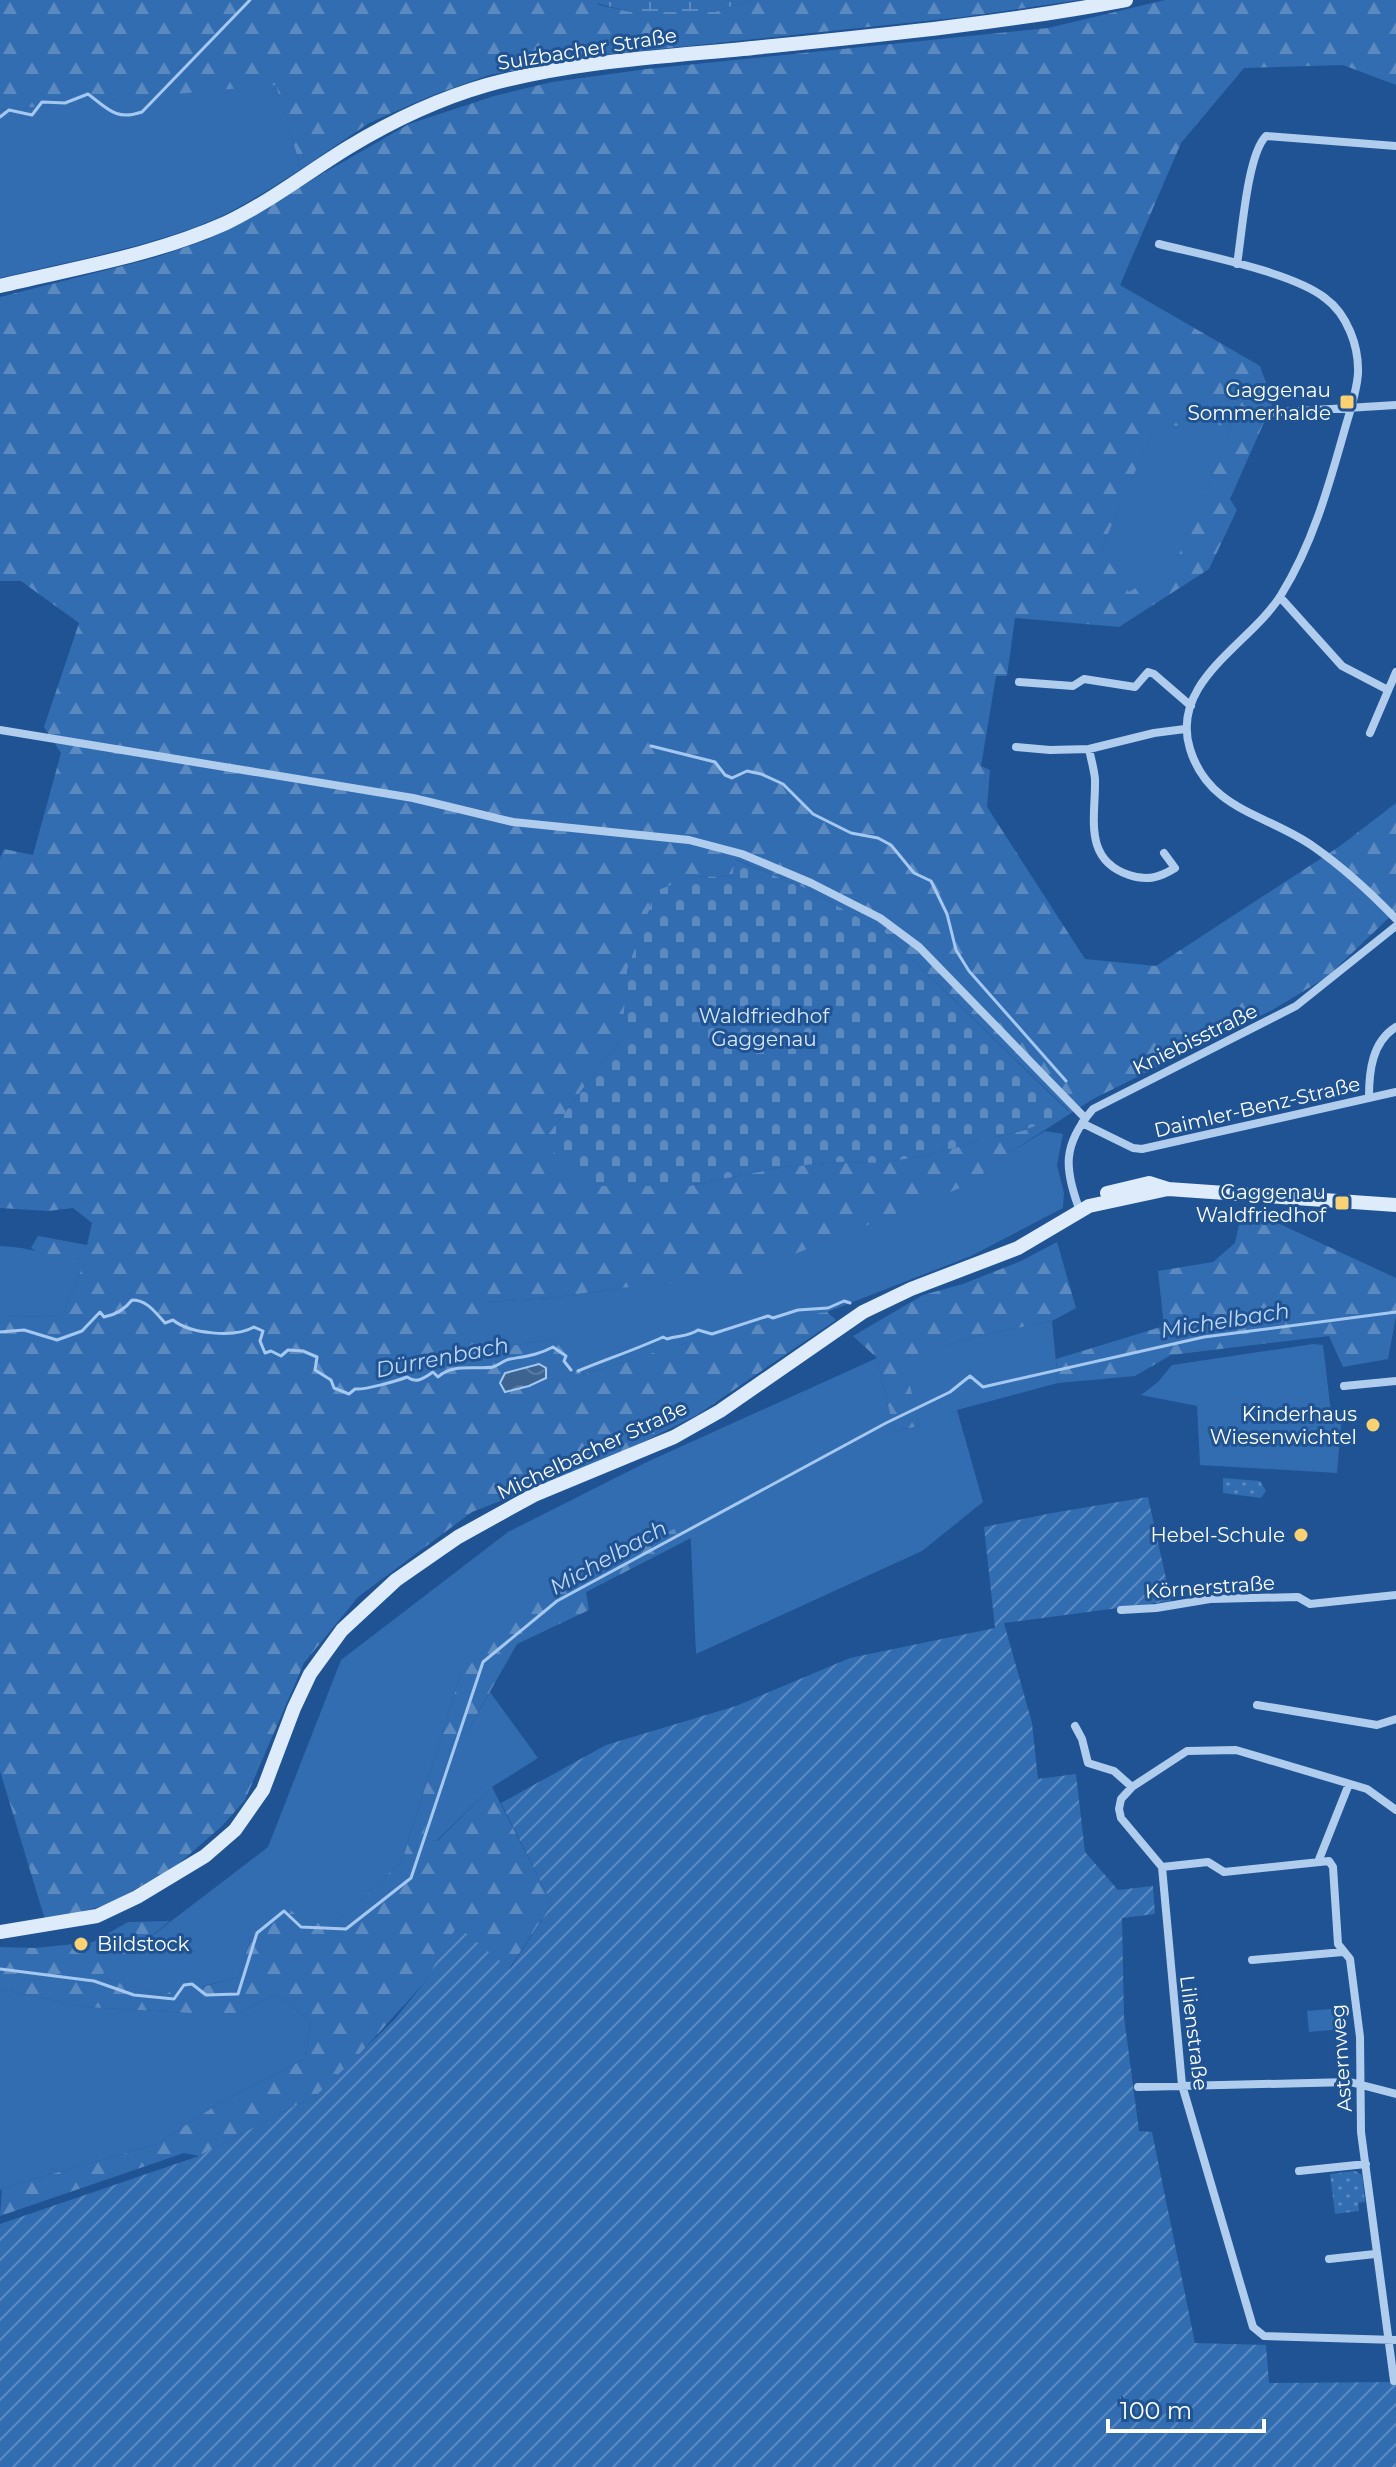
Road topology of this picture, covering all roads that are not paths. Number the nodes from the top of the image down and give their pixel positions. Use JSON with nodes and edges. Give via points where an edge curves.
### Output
{"nodes":[{"id":1,"x":1126,"y":0,"type":"edge"},
{"id":2,"x":1396,"y":146,"type":"edge"},
{"id":3,"x":1159,"y":244,"type":"dead end"},
{"id":4,"x":1237,"y":264,"type":"junction"},
{"id":5,"x":0,"y":286,"type":"edge"},
{"id":6,"x":1396,"y":405,"type":"edge"},
{"id":7,"x":1350,"y":408,"type":"junction"},
{"id":8,"x":1267,"y":413,"type":"dead end"},
{"id":9,"x":1280,"y":597,"type":"junction"},
{"id":10,"x":1396,"y":672,"type":"edge"},
{"id":11,"x":1019,"y":682,"type":"dead end"},
{"id":12,"x":1388,"y":690,"type":"junction"},
{"id":13,"x":1191,"y":706,"type":"junction"},
{"id":14,"x":1185,"y":729,"type":"junction"},
{"id":15,"x":0,"y":730,"type":"edge"},
{"id":16,"x":1370,"y":733,"type":"dead end"},
{"id":17,"x":1016,"y":747,"type":"dead end"},
{"id":18,"x":1089,"y":749,"type":"junction"},
{"id":19,"x":1164,"y":853,"type":"dead end"},
{"id":20,"x":1396,"y":919,"type":"edge"},
{"id":21,"x":1396,"y":926,"type":"edge"},
{"id":22,"x":1396,"y":1027,"type":"edge"},
{"id":23,"x":1396,"y":1092,"type":"edge"},
{"id":24,"x":1369,"y":1097,"type":"junction"},
{"id":25,"x":1084,"y":1121,"type":"junction"},
{"id":26,"x":1396,"y":1205,"type":"edge"},
{"id":27,"x":1084,"y":1209,"type":"junction"},
{"id":28,"x":1396,"y":1381,"type":"edge"},
{"id":29,"x":1344,"y":1386,"type":"dead end"},
{"id":30,"x":1396,"y":1595,"type":"edge"},
{"id":31,"x":1121,"y":1610,"type":"dead end"},
{"id":32,"x":1257,"y":1705,"type":"dead end"},
{"id":33,"x":1396,"y":1719,"type":"edge"},
{"id":34,"x":1075,"y":1726,"type":"dead end"},
{"id":35,"x":1349,"y":1784,"type":"junction"},
{"id":36,"x":1132,"y":1787,"type":"junction"},
{"id":37,"x":1396,"y":1810,"type":"edge"},
{"id":38,"x":1318,"y":1862,"type":"junction"},
{"id":39,"x":1162,"y":1867,"type":"junction"},
{"id":40,"x":0,"y":1932,"type":"edge"},
{"id":41,"x":1343,"y":1952,"type":"junction"},
{"id":42,"x":1252,"y":1960,"type":"dead end"},
{"id":43,"x":1359,"y":2083,"type":"junction"},
{"id":44,"x":1182,"y":2085,"type":"junction"},
{"id":45,"x":1138,"y":2087,"type":"dead end"},
{"id":46,"x":1396,"y":2095,"type":"edge"},
{"id":47,"x":1366,"y":2164,"type":"junction"},
{"id":48,"x":1299,"y":2171,"type":"dead end"},
{"id":49,"x":1375,"y":2254,"type":"junction"},
{"id":50,"x":1329,"y":2259,"type":"dead end"},
{"id":51,"x":1392,"y":2341,"type":"edge"},
{"id":52,"x":1394,"y":2381,"type":"dead end"}],
"edges":[{"from":1,"to":5,"type":"main road","name":"Sulzbacher Straße","via":[[940,29],[616,61],[487,85],[394,121],[227,222],[131,255]]},
{"from":2,"to":4,"type":"street","via":[[1266,136],[1253,163]]},
{"from":3,"to":4,"type":"street"},
{"from":4,"to":7,"type":"street","via":[[1322,296],[1348,322],[1358,373]]},
{"from":6,"to":7,"type":"street"},
{"from":7,"to":8,"type":"street"},
{"from":7,"to":9,"type":"street","via":[[1318,519]]},
{"from":9,"to":12,"type":"street","via":[[1342,666]]},
{"from":9,"to":13,"type":"street","via":[[1210,672]]},
{"from":10,"to":12,"type":"street"},
{"from":11,"to":13,"type":"street","via":[[1073,686],[1084,679],[1135,687],[1148,672]]},
{"from":12,"to":16,"type":"street"},
{"from":13,"to":14,"type":"street"},
{"from":14,"to":18,"type":"street"},
{"from":14,"to":20,"type":"street","via":[[1203,776],[1225,801],[1312,845]]},
{"from":15,"to":25,"type":"street","name":"Daimler-Benz-Straße","via":[[413,798],[513,822],[689,840],[742,854],[867,911],[919,947]]},
{"from":17,"to":18,"type":"street"},
{"from":18,"to":19,"type":"street","via":[[1095,780],[1093,831],[1101,853],[1124,874],[1150,879],[1175,868]]},
{"from":21,"to":25,"type":"street","name":"Kniebisstraße","via":[[1296,1006],[1106,1101]]},
{"from":22,"to":24,"type":"street","via":[[1375,1053]]},
{"from":23,"to":24,"type":"street","name":"Daimler-Benz-Straße"},
{"from":24,"to":25,"type":"street","name":"Daimler-Benz-Straße","via":[[1142,1149]]},
{"from":25,"to":27,"type":"street","via":[[1067,1161],[1068,1176]]},
{"from":26,"to":27,"type":"main road","name":"Michelbacher Straße","via":[[1168,1189],[1149,1183],[1098,1196]]},
{"from":27,"to":40,"type":"main road","name":"Michelbacher Straße","via":[[1018,1248],[863,1312],[674,1437],[534,1495],[458,1537],[396,1580],[342,1630],[310,1674],[263,1790],[235,1830],[205,1856],[97,1916]]},
{"from":28,"to":29,"type":"street"},
{"from":30,"to":31,"type":"street","name":"Körnerstraße","via":[[1310,1604],[1298,1597],[1210,1599]]},
{"from":32,"to":33,"type":"street","via":[[1377,1725]]},
{"from":34,"to":36,"type":"street","via":[[1088,1763],[1114,1771]]},
{"from":35,"to":36,"type":"street","via":[[1236,1750],[1187,1751]]},
{"from":35,"to":37,"type":"street","via":[[1367,1789]]},
{"from":35,"to":38,"type":"street"},
{"from":36,"to":39,"type":"street","via":[[1121,1799],[1121,1818]]},
{"from":38,"to":39,"type":"street","via":[[1224,1872],[1208,1862]]},
{"from":38,"to":41,"type":"street","name":"Asternweg","via":[[1329,1861],[1333,1867],[1338,1944]]},
{"from":39,"to":44,"type":"street","name":"Lilienstraße"},
{"from":41,"to":42,"type":"street"},
{"from":41,"to":43,"type":"street","name":"Asternweg","via":[[1350,1959],[1360,2037]]},
{"from":43,"to":44,"type":"street"},
{"from":43,"to":46,"type":"street"},
{"from":43,"to":47,"type":"street","name":"Asternweg"},
{"from":44,"to":45,"type":"street"},
{"from":44,"to":51,"type":"street","name":"Lilienstraße","via":[[1253,2327],[1264,2336]]},
{"from":47,"to":48,"type":"street"},
{"from":47,"to":49,"type":"street","name":"Asternweg"},
{"from":49,"to":50,"type":"street"},
{"from":49,"to":51,"type":"street","name":"Asternweg"},
{"from":51,"to":52,"type":"street","name":"Asternweg"}]}
